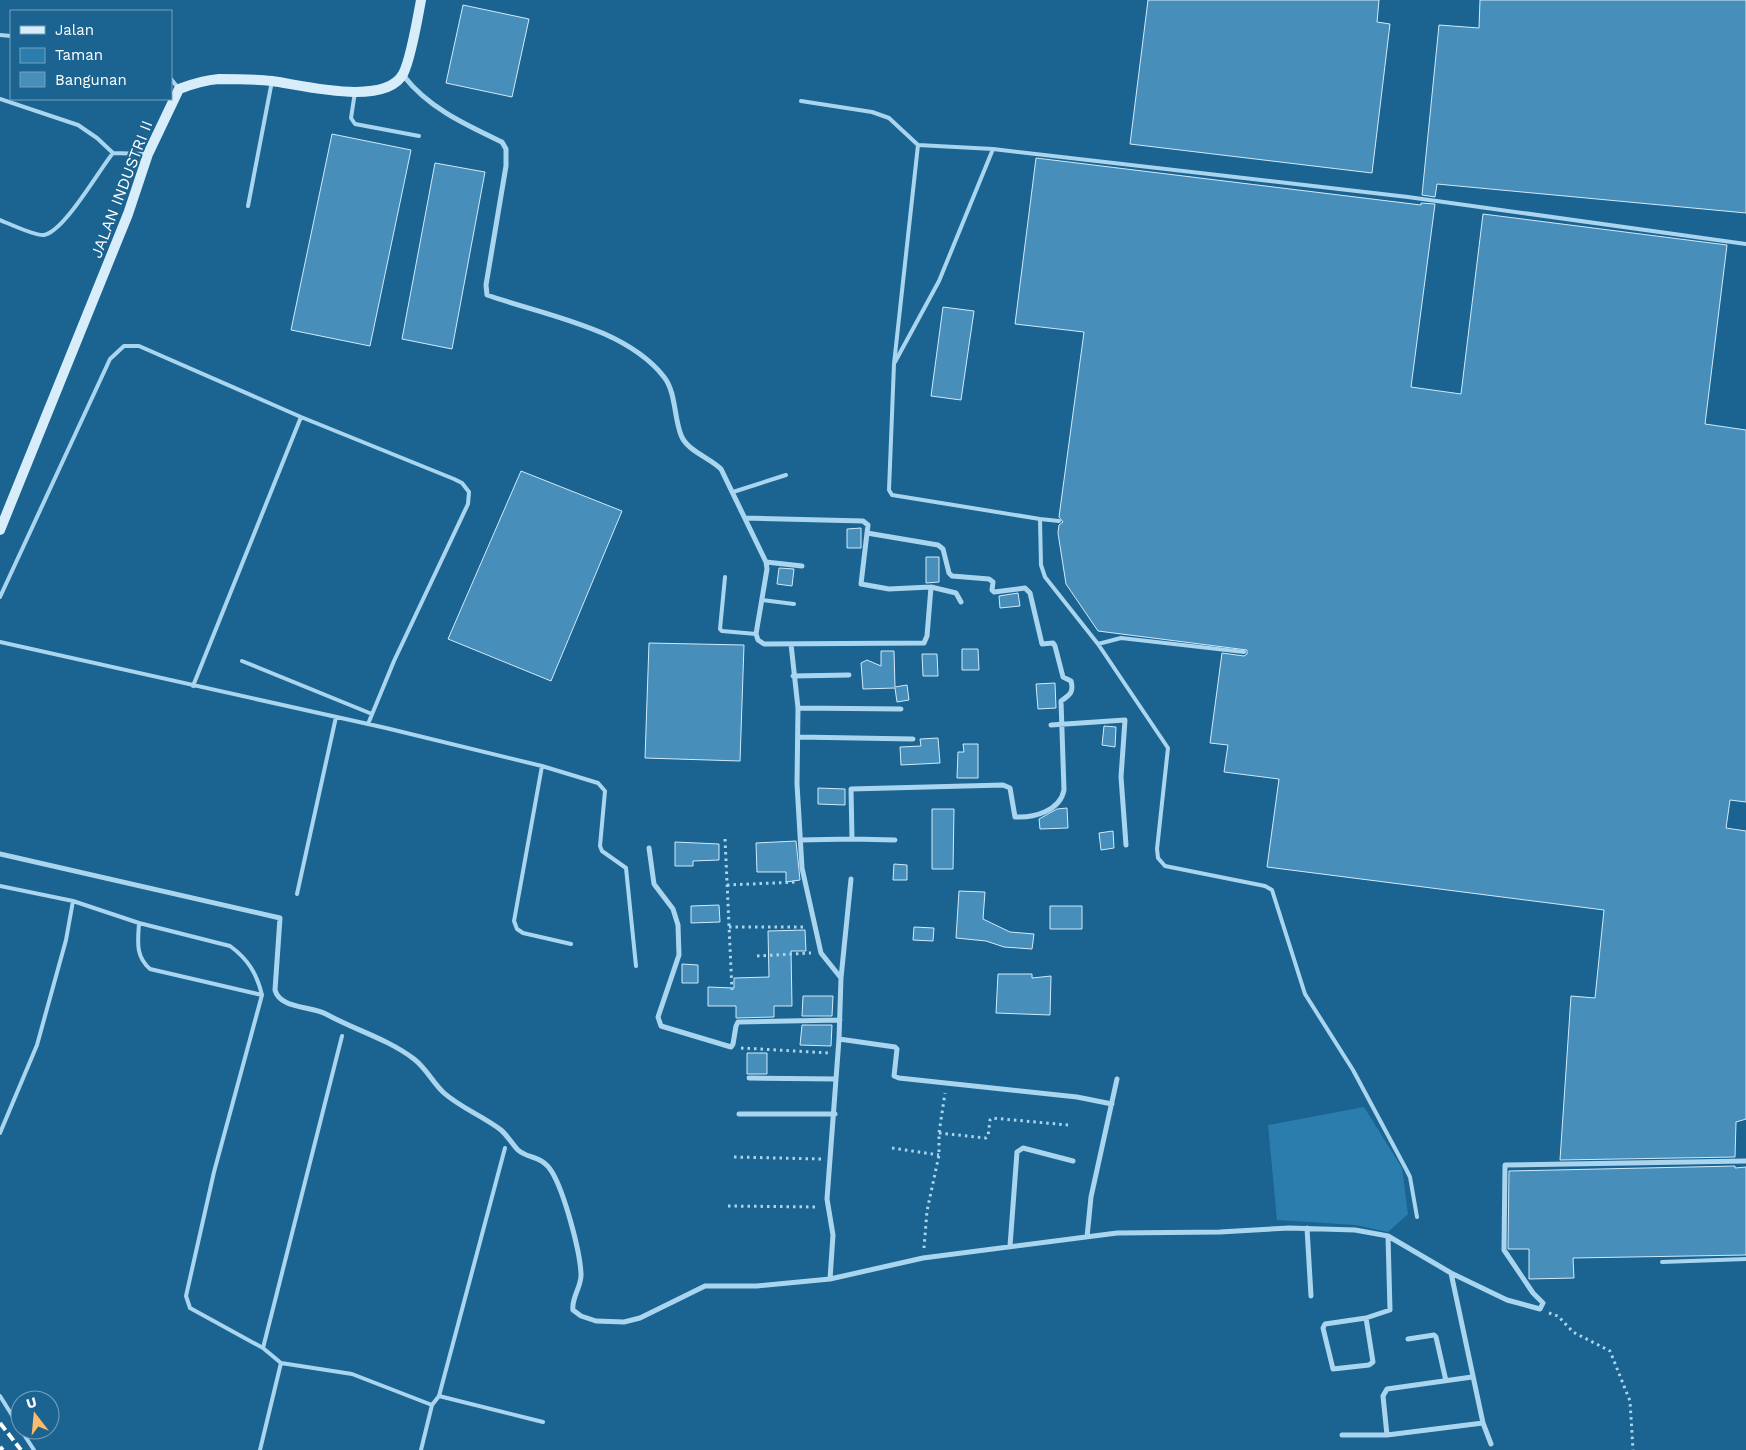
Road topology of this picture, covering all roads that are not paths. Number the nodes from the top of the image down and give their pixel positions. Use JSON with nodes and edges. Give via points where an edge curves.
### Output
{"nodes":[{"id":1,"x":421,"y":0,"type":"edge"},
{"id":2,"x":403,"y":75,"type":"junction"},
{"id":3,"x":172,"y":81,"type":"edge"},
{"id":4,"x":272,"y":81,"type":"junction"},
{"id":5,"x":179,"y":89,"type":"junction"},
{"id":6,"x":355,"y":92,"type":"junction"},
{"id":7,"x":0,"y":99,"type":"edge"},
{"id":8,"x":801,"y":101,"type":"dead end"},
{"id":9,"x":419,"y":136,"type":"dead end"},
{"id":10,"x":918,"y":145,"type":"junction"},
{"id":11,"x":993,"y":149,"type":"junction"},
{"id":12,"x":113,"y":152,"type":"junction"},
{"id":13,"x":148,"y":154,"type":"junction"},
{"id":14,"x":248,"y":206,"type":"dead end"},
{"id":15,"x":0,"y":220,"type":"edge"},
{"id":16,"x":1746,"y":244,"type":"edge"},
{"id":17,"x":894,"y":364,"type":"junction"},
{"id":18,"x":301,"y":417,"type":"junction"},
{"id":19,"x":786,"y":475,"type":"dead end"},
{"id":20,"x":733,"y":492,"type":"junction"},
{"id":21,"x":745,"y":518,"type":"junction"},
{"id":22,"x":1040,"y":519,"type":"junction"},
{"id":23,"x":1059,"y":521,"type":"dead end"},
{"id":24,"x":0,"y":530,"type":"edge"},
{"id":25,"x":867,"y":533,"type":"junction"},
{"id":26,"x":766,"y":562,"type":"junction"},
{"id":27,"x":802,"y":566,"type":"dead end"},
{"id":28,"x":725,"y":577,"type":"dead end"},
{"id":29,"x":931,"y":587,"type":"junction"},
{"id":30,"x":0,"y":598,"type":"edge"},
{"id":31,"x":762,"y":600,"type":"junction"},
{"id":32,"x":961,"y":602,"type":"dead end"},
{"id":33,"x":794,"y":604,"type":"dead end"},
{"id":34,"x":756,"y":634,"type":"junction"},
{"id":35,"x":0,"y":642,"type":"edge"},
{"id":36,"x":791,"y":644,"type":"junction"},
{"id":37,"x":1098,"y":644,"type":"junction"},
{"id":38,"x":1244,"y":652,"type":"dead end"},
{"id":39,"x":242,"y":661,"type":"dead end"},
{"id":40,"x":849,"y":675,"type":"dead end"},
{"id":41,"x":793,"y":676,"type":"junction"},
{"id":42,"x":193,"y":686,"type":"junction"},
{"id":43,"x":798,"y":708,"type":"junction"},
{"id":44,"x":901,"y":709,"type":"dead end"},
{"id":45,"x":372,"y":714,"type":"junction"},
{"id":46,"x":336,"y":717,"type":"junction"},
{"id":47,"x":368,"y":724,"type":"junction"},
{"id":48,"x":1060,"y":724,"type":"junction"},
{"id":49,"x":1051,"y":725,"type":"dead end"},
{"id":50,"x":798,"y":738,"type":"junction"},
{"id":51,"x":913,"y":738,"type":"dead end"},
{"id":52,"x":542,"y":766,"type":"junction"},
{"id":53,"x":852,"y":839,"type":"junction"},
{"id":54,"x":800,"y":840,"type":"junction"},
{"id":55,"x":895,"y":840,"type":"dead end"},
{"id":56,"x":1126,"y":845,"type":"dead end"},
{"id":57,"x":649,"y":848,"type":"dead end"},
{"id":58,"x":0,"y":854,"type":"edge"},
{"id":59,"x":851,"y":879,"type":"dead end"},
{"id":60,"x":0,"y":886,"type":"edge"},
{"id":61,"x":297,"y":894,"type":"dead end"},
{"id":62,"x":73,"y":902,"type":"junction"},
{"id":63,"x":139,"y":923,"type":"junction"},
{"id":64,"x":571,"y":944,"type":"dead end"},
{"id":65,"x":636,"y":966,"type":"dead end"},
{"id":66,"x":840,"y":978,"type":"junction"},
{"id":67,"x":262,"y":995,"type":"junction"},
{"id":68,"x":840,"y":1020,"type":"junction"},
{"id":69,"x":342,"y":1036,"type":"dead end"},
{"id":70,"x":839,"y":1039,"type":"junction"},
{"id":71,"x":749,"y":1078,"type":"dead end"},
{"id":72,"x":1117,"y":1079,"type":"dead end"},
{"id":73,"x":836,"y":1080,"type":"junction"},
{"id":74,"x":1112,"y":1104,"type":"junction"},
{"id":75,"x":739,"y":1114,"type":"dead end"},
{"id":76,"x":835,"y":1114,"type":"junction"},
{"id":77,"x":0,"y":1133,"type":"edge"},
{"id":78,"x":505,"y":1148,"type":"dead end"},
{"id":79,"x":1073,"y":1161,"type":"dead end"},
{"id":80,"x":1746,"y":1161,"type":"edge"},
{"id":81,"x":1417,"y":1217,"type":"dead end"},
{"id":82,"x":1307,"y":1228,"type":"junction"},
{"id":83,"x":1388,"y":1236,"type":"junction"},
{"id":84,"x":1087,"y":1237,"type":"junction"},
{"id":85,"x":1010,"y":1246,"type":"junction"},
{"id":86,"x":1746,"y":1259,"type":"edge"},
{"id":87,"x":1662,"y":1262,"type":"dead end"},
{"id":88,"x":1451,"y":1273,"type":"junction"},
{"id":89,"x":830,"y":1279,"type":"junction"},
{"id":90,"x":1311,"y":1296,"type":"dead end"},
{"id":91,"x":1366,"y":1318,"type":"junction"},
{"id":92,"x":1408,"y":1339,"type":"dead end"},
{"id":93,"x":263,"y":1348,"type":"junction"},
{"id":94,"x":281,"y":1363,"type":"junction"},
{"id":95,"x":1472,"y":1377,"type":"junction"},
{"id":96,"x":1446,"y":1381,"type":"junction"},
{"id":97,"x":0,"y":1396,"type":"edge"},
{"id":98,"x":439,"y":1396,"type":"junction"},
{"id":99,"x":432,"y":1405,"type":"junction"},
{"id":100,"x":10,"y":1412,"type":"edge"},
{"id":101,"x":543,"y":1422,"type":"dead end"},
{"id":102,"x":1483,"y":1423,"type":"junction"},
{"id":103,"x":1342,"y":1435,"type":"dead end"},
{"id":104,"x":1387,"y":1435,"type":"junction"},
{"id":105,"x":1491,"y":1444,"type":"dead end"},
{"id":106,"x":260,"y":1450,"type":"edge"},
{"id":107,"x":422,"y":1450,"type":"edge"}],
"edges":[{"from":1,"to":2,"type":"main road"},
{"from":2,"to":6,"type":"main road","via":[[392,85],[375,91]]},
{"from":2,"to":20,"type":"street","via":[[447,115],[502,142],[506,149],[487,295],[610,335],[632,347],[664,377],[681,436],[687,445],[713,460]]},
{"from":3,"to":5,"type":"lane"},
{"from":4,"to":5,"type":"main road","via":[[220,79],[196,82]]},
{"from":4,"to":6,"type":"main road"},
{"from":4,"to":14,"type":"lane"},
{"from":5,"to":13,"type":"main road","name":"JALAN INDUSTRI II"},
{"from":6,"to":9,"type":"lane","via":[[351,118],[355,124]]},
{"from":7,"to":12,"type":"lane","via":[[78,125]]},
{"from":8,"to":10,"type":"lane","via":[[872,112],[890,118]]},
{"from":10,"to":11,"type":"lane"},
{"from":10,"to":17,"type":"lane"},
{"from":11,"to":16,"type":"lane","via":[[1408,197]]},
{"from":11,"to":17,"type":"lane","via":[[939,281]]},
{"from":12,"to":13,"type":"lane"},
{"from":12,"to":15,"type":"lane","via":[[66,220],[50,233],[42,235]]},
{"from":13,"to":24,"type":"main road","name":"JALAN INDUSTRI II","via":[[128,214]]},
{"from":17,"to":22,"type":"lane","via":[[888,483],[892,495]]},
{"from":18,"to":30,"type":"lane","via":[[139,346],[124,346],[110,359]]},
{"from":18,"to":42,"type":"lane"},
{"from":18,"to":45,"type":"lane","via":[[454,479],[469,492],[468,504]]},
{"from":19,"to":20,"type":"lane"},
{"from":20,"to":21,"type":"street"},
{"from":21,"to":25,"type":"street","via":[[863,521],[868,525]]},
{"from":21,"to":26,"type":"street"},
{"from":22,"to":23,"type":"lane"},
{"from":22,"to":37,"type":"lane","via":[[1041,565],[1045,578]]},
{"from":25,"to":29,"type":"street","via":[[861,584],[889,589]]},
{"from":25,"to":48,"type":"street","via":[[938,545],[943,549],[949,573],[956,577],[989,579],[993,582],[994,592],[1028,590],[1042,644],[1054,644],[1063,677],[1071,681],[1071,694],[1061,701]]},
{"from":26,"to":27,"type":"street"},
{"from":26,"to":31,"type":"street"},
{"from":28,"to":34,"type":"lane","via":[[720,629]]},
{"from":29,"to":32,"type":"street","via":[[956,593]]},
{"from":29,"to":36,"type":"street","via":[[924,643]]},
{"from":31,"to":33,"type":"lane"},
{"from":31,"to":34,"type":"street"},
{"from":34,"to":36,"type":"street","via":[[764,644]]},
{"from":35,"to":42,"type":"lane"},
{"from":36,"to":41,"type":"street"},
{"from":37,"to":38,"type":"lane","via":[[1121,638]]},
{"from":37,"to":81,"type":"lane","via":[[1168,748],[1158,858],[1165,866],[1272,890],[1305,994],[1353,1070],[1406,1169]]},
{"from":39,"to":45,"type":"lane"},
{"from":40,"to":41,"type":"street"},
{"from":41,"to":43,"type":"street"},
{"from":42,"to":46,"type":"lane"},
{"from":43,"to":44,"type":"street"},
{"from":43,"to":50,"type":"street"},
{"from":45,"to":47,"type":"lane"},
{"from":46,"to":47,"type":"lane"},
{"from":46,"to":61,"type":"lane"},
{"from":47,"to":52,"type":"lane"},
{"from":48,"to":49,"type":"street"},
{"from":48,"to":53,"type":"street","via":[[1064,790],[1062,798],[1049,810],[1015,817],[1010,788],[1004,785],[852,789]]},
{"from":48,"to":56,"type":"street","via":[[1125,721],[1121,777]]},
{"from":50,"to":51,"type":"street"},
{"from":50,"to":54,"type":"street","via":[[796,784]]},
{"from":52,"to":64,"type":"lane","via":[[514,921],[517,929],[523,932]]},
{"from":52,"to":65,"type":"lane","via":[[598,783],[605,791],[600,846],[602,851],[626,868]]},
{"from":53,"to":54,"type":"street"},
{"from":53,"to":55,"type":"street"},
{"from":54,"to":66,"type":"street","via":[[804,882],[821,953]]},
{"from":57,"to":68,"type":"street","via":[[654,884],[673,909],[678,924],[679,955],[658,1022],[661,1026],[731,1047],[738,1022]]},
{"from":58,"to":89,"type":"street","via":[[280,918],[277,997],[321,1011],[345,1025],[383,1040],[415,1060],[443,1092],[501,1130],[519,1151],[544,1162],[552,1172],[562,1196],[579,1262],[581,1275],[572,1305],[574,1312],[596,1321],[633,1320],[705,1286],[757,1286]]},
{"from":59,"to":66,"type":"street"},
{"from":60,"to":62,"type":"lane"},
{"from":62,"to":63,"type":"lane"},
{"from":62,"to":77,"type":"lane","via":[[37,1045]]},
{"from":63,"to":67,"type":"lane","via":[[230,946],[253,969]]},
{"from":63,"to":67,"type":"lane","via":[[138,953],[150,968]]},
{"from":66,"to":68,"type":"street"},
{"from":67,"to":93,"type":"lane","via":[[185,1290],[190,1308]]},
{"from":68,"to":70,"type":"street"},
{"from":69,"to":93,"type":"lane"},
{"from":70,"to":73,"type":"street"},
{"from":70,"to":74,"type":"street","via":[[895,1047],[894,1076],[1078,1097]]},
{"from":71,"to":73,"type":"street"},
{"from":72,"to":74,"type":"street"},
{"from":73,"to":76,"type":"street"},
{"from":74,"to":84,"type":"street","via":[[1091,1197]]},
{"from":75,"to":76,"type":"street"},
{"from":76,"to":89,"type":"street","via":[[828,1207],[832,1235]]},
{"from":78,"to":98,"type":"lane"},
{"from":79,"to":85,"type":"street","via":[[1023,1148],[1016,1152]]},
{"from":80,"to":88,"type":"street","via":[[1509,1163],[1505,1165],[1504,1250],[1543,1303],[1540,1309],[1507,1300]]},
{"from":82,"to":83,"type":"street","via":[[1355,1230]]},
{"from":82,"to":84,"type":"street","via":[[1117,1233]]},
{"from":82,"to":90,"type":"street"},
{"from":83,"to":88,"type":"street"},
{"from":83,"to":91,"type":"street","via":[[1390,1310]]},
{"from":84,"to":85,"type":"street"},
{"from":85,"to":89,"type":"street","via":[[923,1258]]},
{"from":86,"to":87,"type":"lane"},
{"from":88,"to":95,"type":"street"},
{"from":91,"to":91,"type":"street","via":[[1325,1324],[1323,1328],[1334,1369],[1373,1362]]},
{"from":92,"to":96,"type":"street","via":[[1436,1337]]},
{"from":93,"to":94,"type":"lane"},
{"from":94,"to":99,"type":"lane","via":[[352,1374]]},
{"from":94,"to":106,"type":"lane"},
{"from":95,"to":96,"type":"street"},
{"from":95,"to":102,"type":"street"},
{"from":96,"to":104,"type":"street","via":[[1387,1389],[1383,1396]]},
{"from":97,"to":100,"type":"lane"},
{"from":98,"to":99,"type":"lane"},
{"from":98,"to":101,"type":"lane"},
{"from":99,"to":107,"type":"lane"},
{"from":102,"to":104,"type":"street"},
{"from":102,"to":105,"type":"street"},
{"from":103,"to":104,"type":"street"}]}
